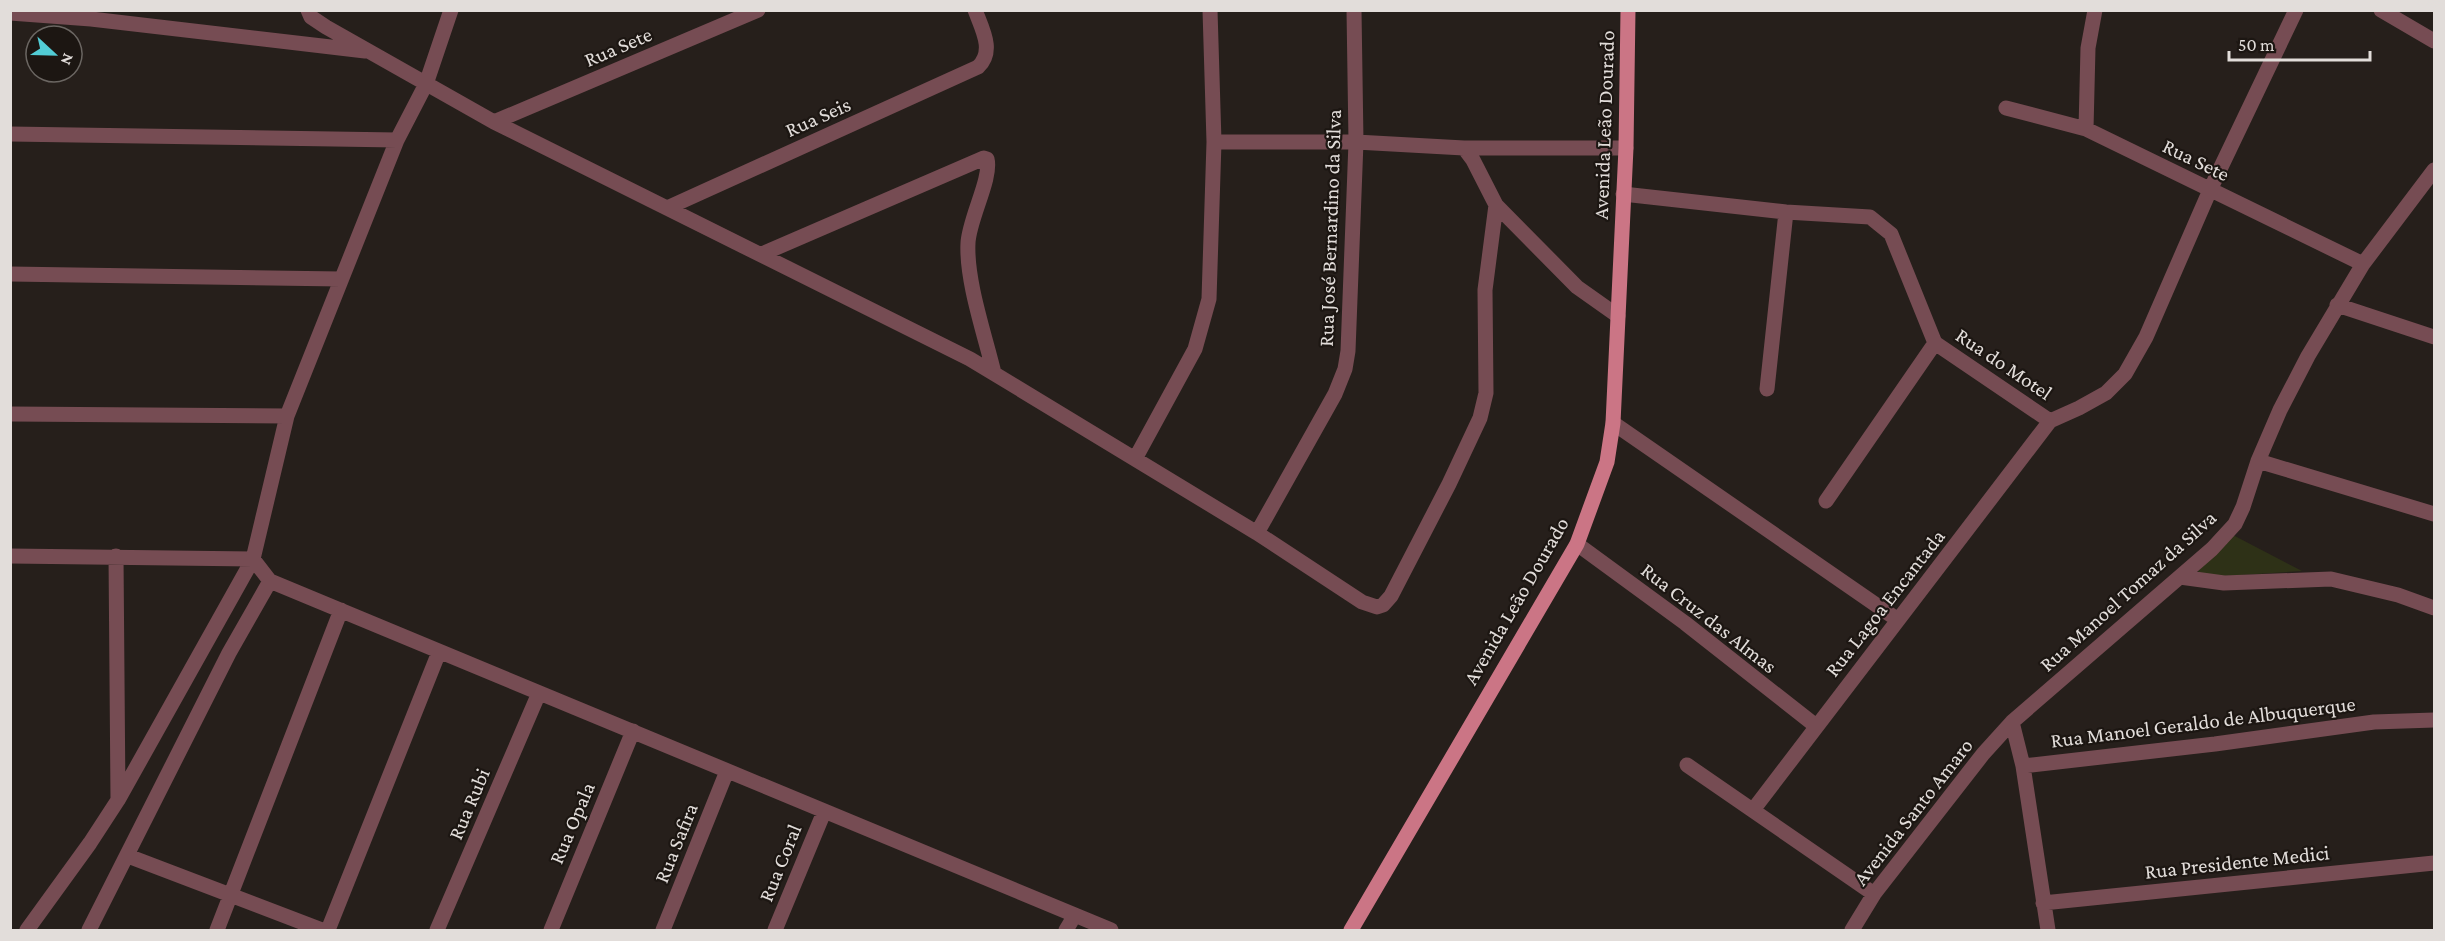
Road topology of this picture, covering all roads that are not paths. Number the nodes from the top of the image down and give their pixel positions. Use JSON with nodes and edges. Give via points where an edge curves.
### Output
{"nodes":[{"id":1,"x":308,"y":10,"type":"edge"},
{"id":2,"x":451,"y":10,"type":"edge"},
{"id":3,"x":758,"y":10,"type":"edge"},
{"id":4,"x":975,"y":10,"type":"edge"},
{"id":5,"x":1210,"y":10,"type":"edge"},
{"id":6,"x":1354,"y":10,"type":"edge"},
{"id":7,"x":1628,"y":10,"type":"edge"},
{"id":8,"x":2095,"y":10,"type":"edge"},
{"id":9,"x":2296,"y":10,"type":"edge"},
{"id":10,"x":2381,"y":10,"type":"edge"},
{"id":11,"x":10,"y":13,"type":"edge"},
{"id":12,"x":2434,"y":42,"type":"edge"},
{"id":13,"x":374,"y":52,"type":"junction"},
{"id":14,"x":426,"y":84,"type":"junction"},
{"id":15,"x":2006,"y":108,"type":"dead end"},
{"id":16,"x":494,"y":122,"type":"junction"},
{"id":17,"x":2086,"y":129,"type":"junction"},
{"id":18,"x":10,"y":134,"type":"edge"},
{"id":19,"x":397,"y":140,"type":"junction"},
{"id":20,"x":1214,"y":142,"type":"junction"},
{"id":21,"x":1356,"y":142,"type":"junction"},
{"id":22,"x":1464,"y":148,"type":"junction"},
{"id":23,"x":1626,"y":148,"type":"junction"},
{"id":24,"x":2434,"y":170,"type":"edge"},
{"id":25,"x":2210,"y":190,"type":"junction"},
{"id":26,"x":1623,"y":194,"type":"junction"},
{"id":27,"x":1496,"y":205,"type":"junction"},
{"id":28,"x":667,"y":208,"type":"junction"},
{"id":29,"x":1786,"y":212,"type":"junction"},
{"id":30,"x":762,"y":254,"type":"junction"},
{"id":31,"x":2363,"y":264,"type":"junction"},
{"id":32,"x":10,"y":274,"type":"edge"},
{"id":33,"x":341,"y":279,"type":"junction"},
{"id":34,"x":2337,"y":305,"type":"junction"},
{"id":35,"x":1618,"y":316,"type":"junction"},
{"id":36,"x":2434,"y":337,"type":"edge"},
{"id":37,"x":1935,"y":343,"type":"junction"},
{"id":38,"x":994,"y":373,"type":"junction"},
{"id":39,"x":1767,"y":389,"type":"dead end"},
{"id":40,"x":10,"y":414,"type":"edge"},
{"id":41,"x":287,"y":416,"type":"junction"},
{"id":42,"x":2050,"y":420,"type":"junction"},
{"id":43,"x":1613,"y":423,"type":"junction"},
{"id":44,"x":1135,"y":459,"type":"junction"},
{"id":45,"x":2258,"y":461,"type":"junction"},
{"id":46,"x":1826,"y":501,"type":"dead end"},
{"id":47,"x":2434,"y":514,"type":"edge"},
{"id":48,"x":1257,"y":533,"type":"junction"},
{"id":49,"x":1577,"y":544,"type":"junction"},
{"id":50,"x":10,"y":556,"type":"edge"},
{"id":51,"x":116,"y":556,"type":"junction"},
{"id":52,"x":254,"y":559,"type":"junction"},
{"id":53,"x":2180,"y":577,"type":"junction"},
{"id":54,"x":270,"y":581,"type":"junction"},
{"id":55,"x":2434,"y":609,"type":"edge"},
{"id":56,"x":341,"y":610,"type":"junction"},
{"id":57,"x":1898,"y":620,"type":"junction"},
{"id":58,"x":439,"y":652,"type":"junction"},
{"id":59,"x":539,"y":693,"type":"junction"},
{"id":60,"x":2434,"y":720,"type":"edge"},
{"id":61,"x":2012,"y":722,"type":"junction"},
{"id":62,"x":1816,"y":726,"type":"junction"},
{"id":63,"x":633,"y":731,"type":"junction"},
{"id":64,"x":1687,"y":765,"type":"dead end"},
{"id":65,"x":2023,"y":766,"type":"junction"},
{"id":66,"x":727,"y":771,"type":"junction"},
{"id":67,"x":118,"y":800,"type":"junction"},
{"id":68,"x":1753,"y":810,"type":"junction"},
{"id":69,"x":824,"y":812,"type":"junction"},
{"id":70,"x":128,"y":856,"type":"junction"},
{"id":71,"x":2434,"y":863,"type":"edge"},
{"id":72,"x":1874,"y":894,"type":"junction"},
{"id":73,"x":231,"y":896,"type":"junction"},
{"id":74,"x":2043,"y":903,"type":"junction"},
{"id":75,"x":1075,"y":915,"type":"junction"},
{"id":76,"x":27,"y":930,"type":"edge"},
{"id":77,"x":89,"y":930,"type":"edge"},
{"id":78,"x":217,"y":930,"type":"edge"},
{"id":79,"x":322,"y":930,"type":"edge"},
{"id":80,"x":328,"y":930,"type":"edge"},
{"id":81,"x":437,"y":930,"type":"edge"},
{"id":82,"x":550,"y":930,"type":"edge"},
{"id":83,"x":663,"y":930,"type":"edge"},
{"id":84,"x":775,"y":930,"type":"edge"},
{"id":85,"x":1066,"y":930,"type":"edge"},
{"id":86,"x":1111,"y":930,"type":"edge"},
{"id":87,"x":1351,"y":930,"type":"edge"},
{"id":88,"x":1852,"y":930,"type":"edge"},
{"id":89,"x":2048,"y":930,"type":"edge"}],
"edges":[{"from":1,"to":13,"type":"street","via":[[326,27]]},
{"from":2,"to":14,"type":"street"},
{"from":3,"to":16,"type":"street","name":"Rua Sete"},
{"from":4,"to":28,"type":"street","name":"Rua Seis","via":[[987,46],[985,61],[978,67]]},
{"from":5,"to":20,"type":"street"},
{"from":6,"to":21,"type":"street","name":"Rua José Bernardino da Silva"},
{"from":7,"to":23,"type":"main road","name":"Avenida Leão Dourado"},
{"from":8,"to":17,"type":"street","via":[[2088,48]]},
{"from":9,"to":25,"type":"street"},
{"from":10,"to":12,"type":"street"},
{"from":11,"to":13,"type":"street"},
{"from":13,"to":14,"type":"street"},
{"from":14,"to":16,"type":"street"},
{"from":14,"to":19,"type":"street"},
{"from":15,"to":17,"type":"street","name":"Rua Sete"},
{"from":16,"to":28,"type":"street"},
{"from":17,"to":25,"type":"street","name":"Rua Sete"},
{"from":18,"to":19,"type":"street"},
{"from":19,"to":33,"type":"street"},
{"from":20,"to":21,"type":"street"},
{"from":20,"to":44,"type":"street","via":[[1209,299],[1204,322],[1195,349]]},
{"from":21,"to":22,"type":"street"},
{"from":21,"to":48,"type":"street","name":"Rua José Bernardino da Silva","via":[[1345,369],[1335,394]]},
{"from":22,"to":23,"type":"street"},
{"from":22,"to":27,"type":"street"},
{"from":23,"to":26,"type":"main road","name":"Avenida Leão Dourado"},
{"from":24,"to":31,"type":"street","name":"Rua Manoel Tomaz da Silva"},
{"from":25,"to":31,"type":"street","name":"Rua Sete"},
{"from":25,"to":42,"type":"street","via":[[2146,337],[2125,374],[2106,393]]},
{"from":26,"to":29,"type":"street"},
{"from":26,"to":35,"type":"main road","name":"Avenida Leão Dourado"},
{"from":27,"to":35,"type":"street","via":[[1576,287]]},
{"from":27,"to":48,"type":"street","via":[[1485,290],[1486,385],[1480,418],[1391,596],[1383,605],[1369,606]]},
{"from":28,"to":30,"type":"street"},
{"from":29,"to":37,"type":"street","name":"Rua do Motel","via":[[1870,218],[1891,234]]},
{"from":29,"to":39,"type":"street"},
{"from":30,"to":38,"type":"street"},
{"from":30,"to":38,"type":"street","via":[[987,159],[968,244],[973,285]]},
{"from":31,"to":34,"type":"street","name":"Rua Manoel Tomaz da Silva"},
{"from":32,"to":33,"type":"street"},
{"from":33,"to":41,"type":"street"},
{"from":34,"to":36,"type":"street"},
{"from":34,"to":45,"type":"street","name":"Rua Manoel Tomaz da Silva","via":[[2280,410]]},
{"from":35,"to":43,"type":"main road","name":"Avenida Leão Dourado"},
{"from":37,"to":42,"type":"street","name":"Rua do Motel"},
{"from":37,"to":46,"type":"street"},
{"from":38,"to":44,"type":"street"},
{"from":40,"to":41,"type":"street"},
{"from":41,"to":52,"type":"street"},
{"from":42,"to":57,"type":"street","name":"Rua Lagoa Encantada"},
{"from":43,"to":49,"type":"main road","name":"Avenida Leão Dourado","via":[[1606,462]]},
{"from":43,"to":57,"type":"street"},
{"from":44,"to":48,"type":"street"},
{"from":45,"to":47,"type":"street"},
{"from":45,"to":53,"type":"street","name":"Rua Manoel Tomaz da Silva","via":[[2235,524]]},
{"from":49,"to":62,"type":"street","name":"Rua Cruz das Almas"},
{"from":49,"to":87,"type":"main road","name":"Avenida Leão Dourado"},
{"from":50,"to":51,"type":"street"},
{"from":51,"to":52,"type":"street"},
{"from":51,"to":67,"type":"street"},
{"from":52,"to":54,"type":"street"},
{"from":52,"to":67,"type":"street"},
{"from":53,"to":55,"type":"street","via":[[2224,583],[2331,579],[2398,595]]},
{"from":53,"to":61,"type":"street","name":"Rua Manoel Tomaz da Silva"},
{"from":54,"to":56,"type":"street"},
{"from":54,"to":70,"type":"street","via":[[229,653]]},
{"from":56,"to":58,"type":"street"},
{"from":56,"to":73,"type":"street"},
{"from":57,"to":62,"type":"street","name":"Rua Lagoa Encantada"},
{"from":58,"to":59,"type":"street"},
{"from":58,"to":80,"type":"street"},
{"from":59,"to":63,"type":"street"},
{"from":59,"to":81,"type":"street","name":"Rua Rubi"},
{"from":60,"to":65,"type":"street","name":"Rua Manoel Geraldo de Albuquerque","via":[[2374,722]]},
{"from":61,"to":65,"type":"street"},
{"from":61,"to":72,"type":"street","name":"Avenida Santo Amaro"},
{"from":62,"to":68,"type":"street","name":"Rua Lagoa Encantada"},
{"from":63,"to":66,"type":"street"},
{"from":63,"to":82,"type":"street","name":"Rua Opala"},
{"from":64,"to":68,"type":"street"},
{"from":65,"to":74,"type":"street"},
{"from":66,"to":69,"type":"street"},
{"from":66,"to":83,"type":"street","name":"Rua Safira"},
{"from":67,"to":76,"type":"street"},
{"from":68,"to":72,"type":"street"},
{"from":69,"to":75,"type":"street"},
{"from":69,"to":84,"type":"street","name":"Rua Coral"},
{"from":70,"to":73,"type":"street"},
{"from":70,"to":77,"type":"street"},
{"from":71,"to":74,"type":"street","name":"Rua Presidente Medici"},
{"from":72,"to":88,"type":"street","name":"Avenida Santo Amaro"},
{"from":73,"to":78,"type":"street"},
{"from":73,"to":79,"type":"street"},
{"from":74,"to":89,"type":"street"},
{"from":75,"to":85,"type":"street"},
{"from":75,"to":86,"type":"street"}]}
